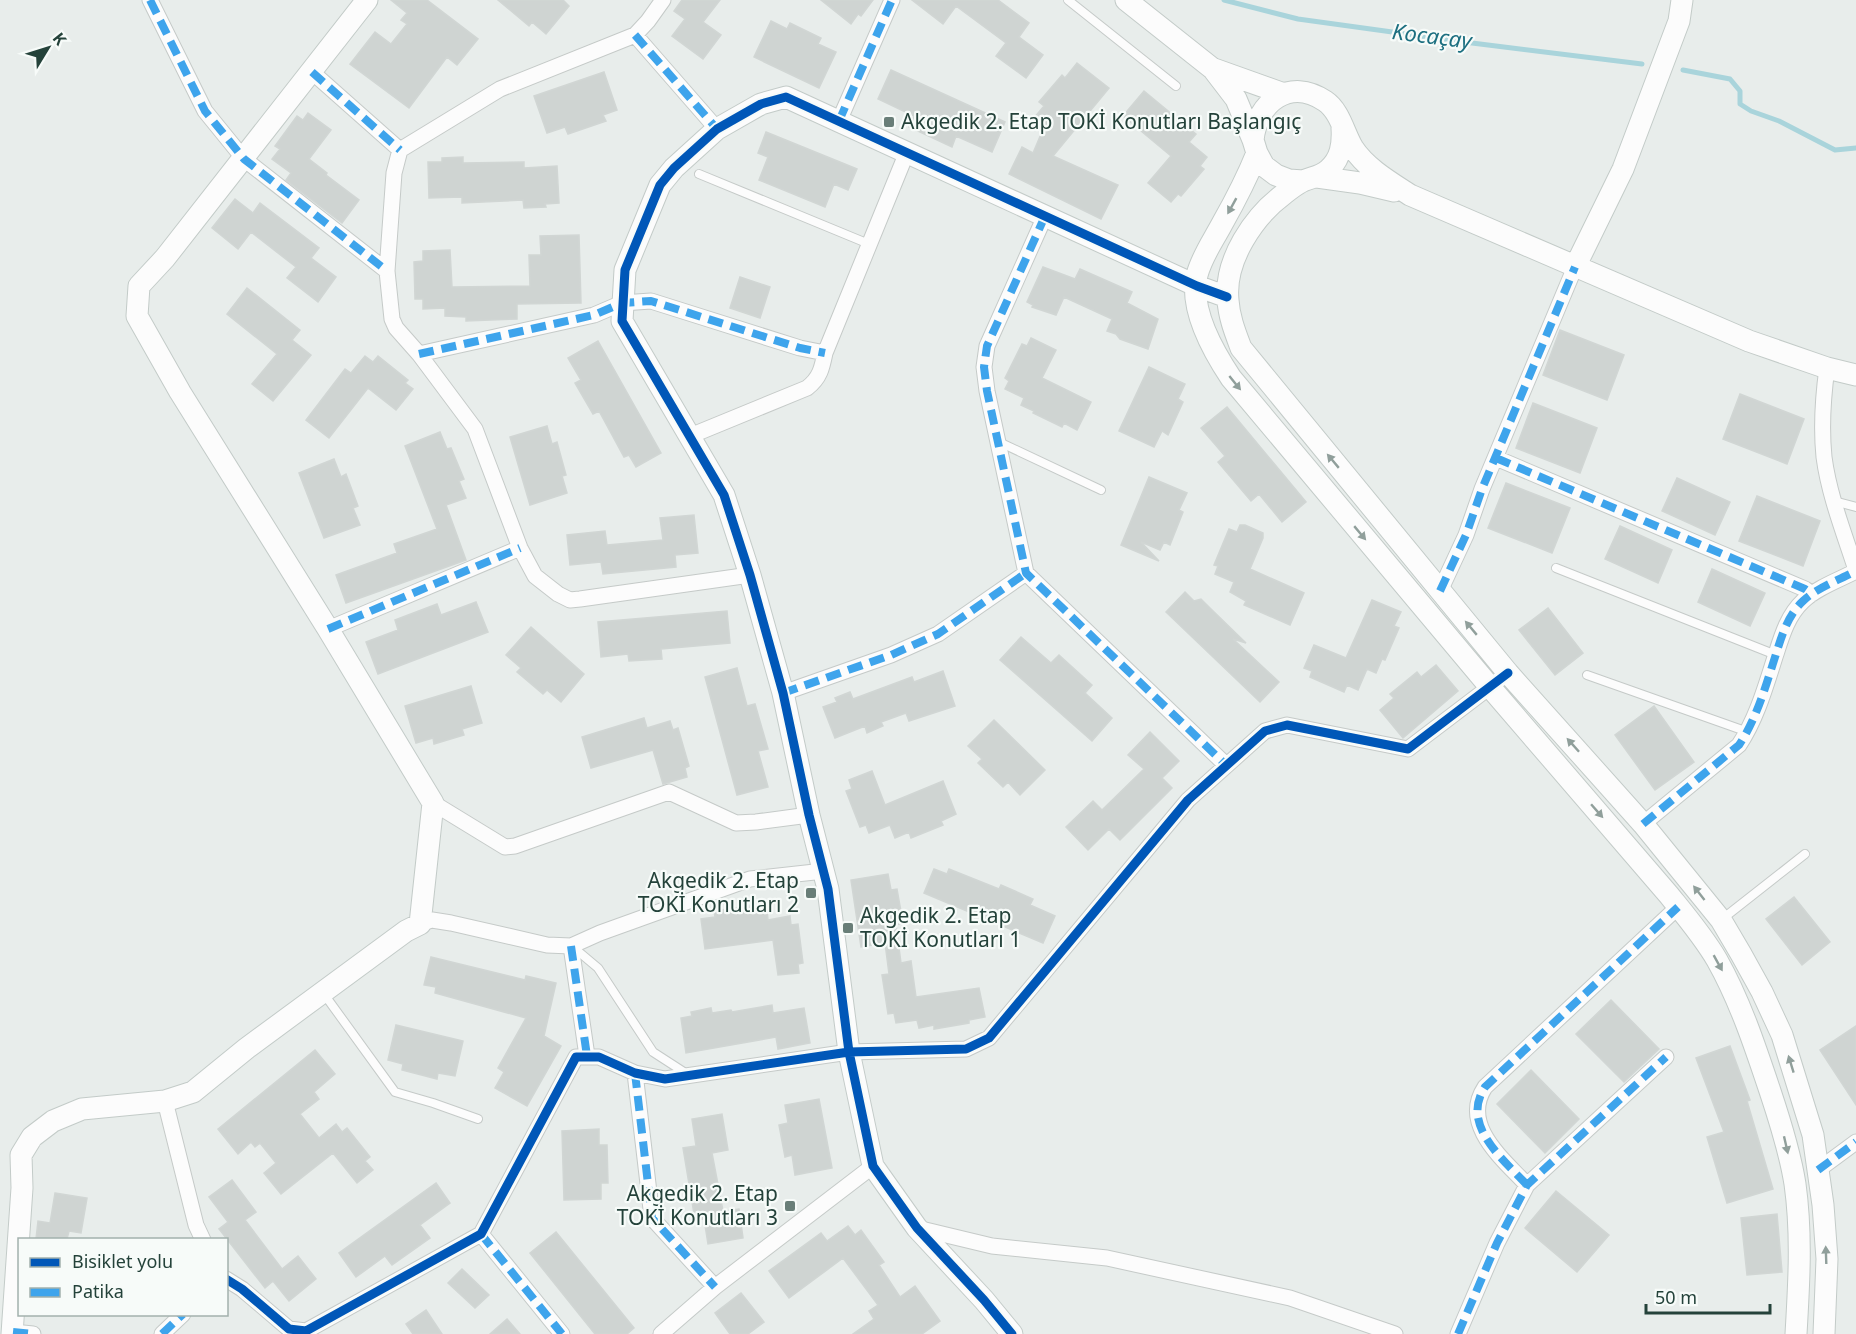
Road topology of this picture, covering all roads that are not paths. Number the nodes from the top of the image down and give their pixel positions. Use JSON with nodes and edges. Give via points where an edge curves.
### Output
{"nodes":[{"id":1,"x":150,"y":0,"type":"edge"},
{"id":2,"x":367,"y":0,"type":"edge"},
{"id":3,"x":663,"y":0,"type":"edge"},
{"id":4,"x":892,"y":0,"type":"edge"},
{"id":5,"x":1068,"y":0,"type":"edge"},
{"id":6,"x":1126,"y":0,"type":"edge"},
{"id":7,"x":1682,"y":0,"type":"edge"},
{"id":8,"x":635,"y":35,"type":"junction"},
{"id":9,"x":1213,"y":69,"type":"junction"},
{"id":10,"x":312,"y":72,"type":"junction"},
{"id":11,"x":1176,"y":86,"type":"dead end"},
{"id":12,"x":1284,"y":94,"type":"junction"},
{"id":13,"x":839,"y":121,"type":"junction"},
{"id":14,"x":1342,"y":128,"type":"junction"},
{"id":15,"x":717,"y":129,"type":"junction"},
{"id":16,"x":1255,"y":147,"type":"junction"},
{"id":17,"x":400,"y":150,"type":"junction"},
{"id":18,"x":907,"y":152,"type":"junction"},
{"id":19,"x":244,"y":159,"type":"junction"},
{"id":20,"x":699,"y":174,"type":"dead end"},
{"id":21,"x":1310,"y":179,"type":"junction"},
{"id":22,"x":1410,"y":195,"type":"junction"},
{"id":23,"x":1044,"y":216,"type":"junction"},
{"id":24,"x":869,"y":244,"type":"junction"},
{"id":25,"x":1575,"y":267,"type":"junction"},
{"id":26,"x":387,"y":271,"type":"junction"},
{"id":27,"x":1197,"y":286,"type":"junction"},
{"id":28,"x":1227,"y":297,"type":"junction"},
{"id":29,"x":622,"y":303,"type":"junction"},
{"id":30,"x":825,"y":353,"type":"junction"},
{"id":31,"x":419,"y":354,"type":"junction"},
{"id":32,"x":1827,"y":368,"type":"junction"},
{"id":33,"x":1856,"y":375,"type":"edge"},
{"id":34,"x":690,"y":436,"type":"junction"},
{"id":35,"x":998,"y":442,"type":"junction"},
{"id":36,"x":1496,"y":458,"type":"junction"},
{"id":37,"x":1101,"y":490,"type":"dead end"},
{"id":38,"x":1834,"y":501,"type":"junction"},
{"id":39,"x":1856,"y":507,"type":"edge"},
{"id":40,"x":520,"y":548,"type":"junction"},
{"id":41,"x":1556,"y":568,"type":"dead end"},
{"id":42,"x":1856,"y":571,"type":"edge"},
{"id":43,"x":1026,"y":573,"type":"junction"},
{"id":44,"x":750,"y":575,"type":"junction"},
{"id":45,"x":1440,"y":591,"type":"junction"},
{"id":46,"x":1812,"y":594,"type":"junction"},
{"id":47,"x":328,"y":629,"type":"junction"},
{"id":48,"x":1776,"y":655,"type":"junction"},
{"id":49,"x":1508,"y":673,"type":"junction"},
{"id":50,"x":1587,"y":675,"type":"dead end"},
{"id":51,"x":1490,"y":687,"type":"junction"},
{"id":52,"x":783,"y":693,"type":"junction"},
{"id":53,"x":1748,"y":732,"type":"junction"},
{"id":54,"x":1226,"y":765,"type":"junction"},
{"id":55,"x":433,"y":803,"type":"junction"},
{"id":56,"x":809,"y":815,"type":"junction"},
{"id":57,"x":1643,"y":824,"type":"junction"},
{"id":58,"x":1805,"y":854,"type":"dead end"},
{"id":59,"x":824,"y":871,"type":"junction"},
{"id":60,"x":1678,"y":907,"type":"junction"},
{"id":61,"x":1721,"y":920,"type":"junction"},
{"id":62,"x":420,"y":924,"type":"junction"},
{"id":63,"x":571,"y":946,"type":"junction"},
{"id":64,"x":323,"y":992,"type":"junction"},
{"id":65,"x":849,"y":1052,"type":"junction"},
{"id":66,"x":587,"y":1056,"type":"junction"},
{"id":67,"x":1666,"y":1057,"type":"dead end"},
{"id":68,"x":635,"y":1072,"type":"junction"},
{"id":69,"x":690,"y":1076,"type":"junction"},
{"id":70,"x":165,"y":1101,"type":"junction"},
{"id":71,"x":478,"y":1119,"type":"dead end"},
{"id":72,"x":1856,"y":1142,"type":"edge"},
{"id":73,"x":873,"y":1166,"type":"junction"},
{"id":74,"x":1818,"y":1170,"type":"junction"},
{"id":75,"x":1527,"y":1185,"type":"junction"},
{"id":76,"x":917,"y":1228,"type":"junction"},
{"id":77,"x":481,"y":1234,"type":"junction"},
{"id":78,"x":21,"y":1238,"type":"edge"},
{"id":79,"x":202,"y":1238,"type":"edge"},
{"id":80,"x":228,"y":1279,"type":"edge"},
{"id":81,"x":715,"y":1287,"type":"junction"},
{"id":82,"x":19,"y":1316,"type":"edge"},
{"id":83,"x":181,"y":1316,"type":"edge"},
{"id":84,"x":19,"y":1333,"type":"edge"},
{"id":85,"x":306,"y":1333,"type":"edge"},
{"id":86,"x":162,"y":1334,"type":"edge"},
{"id":87,"x":562,"y":1334,"type":"edge"},
{"id":88,"x":661,"y":1334,"type":"edge"},
{"id":89,"x":1012,"y":1334,"type":"edge"},
{"id":90,"x":1395,"y":1334,"type":"edge"},
{"id":91,"x":1458,"y":1334,"type":"edge"},
{"id":92,"x":1796,"y":1334,"type":"edge"},
{"id":93,"x":1824,"y":1334,"type":"edge"}],
"edges":[{"from":1,"to":19,"type":"street","via":[[205,111]]},
{"from":2,"to":10,"type":"street"},
{"from":3,"to":8,"type":"street"},
{"from":4,"to":13,"type":"street"},
{"from":5,"to":11,"type":"lane"},
{"from":6,"to":9,"type":"street"},
{"from":7,"to":25,"type":"street","via":[[1679,21],[1623,169]]},
{"from":8,"to":15,"type":"street"},
{"from":8,"to":17,"type":"street","via":[[501,89]]},
{"from":9,"to":12,"type":"street"},
{"from":9,"to":16,"type":"street","via":[[1236,99]]},
{"from":10,"to":17,"type":"street"},
{"from":10,"to":19,"type":"street"},
{"from":12,"to":14,"type":"street","via":[[1314,94],[1337,114]]},
{"from":12,"to":16,"type":"street","via":[[1261,112],[1255,125]]},
{"from":13,"to":15,"type":"street","via":[[786,97],[761,104]]},
{"from":13,"to":18,"type":"street"},
{"from":14,"to":21,"type":"street","via":[[1343,143],[1338,157],[1330,169]]},
{"from":14,"to":22,"type":"street","via":[[1366,163]]},
{"from":15,"to":29,"type":"street","via":[[660,185],[625,270]]},
{"from":16,"to":21,"type":"street","via":[[1264,166],[1276,175],[1289,180]]},
{"from":16,"to":27,"type":"street","one_way":true,"via":[[1243,187],[1204,254]]},
{"from":17,"to":26,"type":"street","via":[[394,173]]},
{"from":18,"to":23,"type":"street"},
{"from":18,"to":24,"type":"street"},
{"from":19,"to":26,"type":"street"},
{"from":19,"to":47,"type":"street","via":[[139,286],[137,316]]},
{"from":20,"to":24,"type":"lane"},
{"from":21,"to":22,"type":"street","via":[[1360,183]]},
{"from":21,"to":28,"type":"street","via":[[1264,209],[1243,238]]},
{"from":22,"to":25,"type":"street"},
{"from":23,"to":27,"type":"street"},
{"from":23,"to":35,"type":"street","via":[[987,346],[984,367]]},
{"from":24,"to":30,"type":"street"},
{"from":25,"to":32,"type":"street","via":[[1749,340]]},
{"from":25,"to":36,"type":"street"},
{"from":26,"to":31,"type":"street","via":[[392,319]]},
{"from":27,"to":28,"type":"street"},
{"from":27,"to":51,"type":"street","one_way":true,"via":[[1211,346],[1231,378]]},
{"from":45,"to":28,"type":"street","one_way":true,"via":[[1241,348]]},
{"from":29,"to":30,"type":"street","via":[[651,301]]},
{"from":29,"to":31,"type":"street","via":[[594,315]]},
{"from":29,"to":34,"type":"street","via":[[621,321]]},
{"from":30,"to":34,"type":"street","via":[[820,376],[807,388]]},
{"from":31,"to":40,"type":"street","via":[[475,429]]},
{"from":32,"to":33,"type":"street"},
{"from":32,"to":38,"type":"street","via":[[1822,427],[1824,459]]},
{"from":34,"to":44,"type":"street","via":[[724,495]]},
{"from":35,"to":37,"type":"lane"},
{"from":35,"to":43,"type":"street"},
{"from":36,"to":45,"type":"street"},
{"from":36,"to":46,"type":"street"},
{"from":38,"to":39,"type":"lane"},
{"from":38,"to":42,"type":"street"},
{"from":40,"to":44,"type":"street","via":[[535,576],[570,600]]},
{"from":40,"to":47,"type":"street"},
{"from":41,"to":48,"type":"lane"},
{"from":42,"to":46,"type":"street"},
{"from":43,"to":52,"type":"street","via":[[938,634]]},
{"from":43,"to":54,"type":"street"},
{"from":44,"to":52,"type":"street"},
{"from":49,"to":45,"type":"street","one_way":true},
{"from":46,"to":48,"type":"street","via":[[1787,622]]},
{"from":47,"to":55,"type":"street"},
{"from":48,"to":53,"type":"street"},
{"from":49,"to":51,"type":"street"},
{"from":57,"to":49,"type":"street","one_way":true},
{"from":50,"to":53,"type":"lane"},
{"from":51,"to":54,"type":"street","via":[[1408,749],[1287,725],[1264,731]]},
{"from":51,"to":60,"type":"street","one_way":true},
{"from":52,"to":56,"type":"street"},
{"from":53,"to":57,"type":"street","via":[[1740,745]]},
{"from":54,"to":65,"type":"street","via":[[1188,800],[989,1038],[966,1049]]},
{"from":55,"to":56,"type":"street","via":[[505,847],[669,792],[736,823]]},
{"from":55,"to":62,"type":"street"},
{"from":56,"to":59,"type":"street"},
{"from":61,"to":57,"type":"street","one_way":true},
{"from":58,"to":61,"type":"lane"},
{"from":59,"to":63,"type":"street","via":[[750,879]]},
{"from":59,"to":65,"type":"street"},
{"from":60,"to":75,"type":"street","via":[[1485,1087],[1479,1097],[1476,1110],[1484,1136]]},
{"from":60,"to":92,"type":"street","one_way":true,"via":[[1716,958],[1731,989],[1754,1041],[1782,1128],[1795,1182],[1799,1228]]},
{"from":74,"to":61,"type":"street","one_way":true,"via":[[1813,1135],[1782,1035]]},
{"from":62,"to":63,"type":"street","via":[[432,920],[547,945]]},
{"from":62,"to":64,"type":"street"},
{"from":63,"to":66,"type":"street"},
{"from":63,"to":69,"type":"lane","via":[[598,968],[653,1052]]},
{"from":64,"to":70,"type":"street","via":[[193,1092]]},
{"from":64,"to":71,"type":"lane","via":[[394,1092]]},
{"from":65,"to":69,"type":"street"},
{"from":65,"to":73,"type":"street"},
{"from":66,"to":68,"type":"street"},
{"from":66,"to":77,"type":"street","via":[[576,1057]]},
{"from":67,"to":75,"type":"street"},
{"from":68,"to":69,"type":"street","via":[[665,1079]]},
{"from":68,"to":81,"type":"street","via":[[652,1218]]},
{"from":70,"to":78,"type":"street","via":[[82,1108],[53,1121],[32,1137],[21,1155]]},
{"from":70,"to":79,"type":"street"},
{"from":72,"to":74,"type":"street"},
{"from":73,"to":76,"type":"street"},
{"from":73,"to":81,"type":"street"},
{"from":93,"to":74,"type":"street","one_way":true,"via":[[1827,1259]]},
{"from":75,"to":91,"type":"street"},
{"from":76,"to":89,"type":"street"},
{"from":76,"to":90,"type":"street","via":[[992,1246],[1107,1258],[1278,1295]]},
{"from":77,"to":85,"type":"street"},
{"from":77,"to":87,"type":"street"},
{"from":80,"to":85,"type":"street","via":[[289,1329]]},
{"from":81,"to":88,"type":"street"},
{"from":82,"to":84,"type":"street"},
{"from":83,"to":86,"type":"street"}]}
